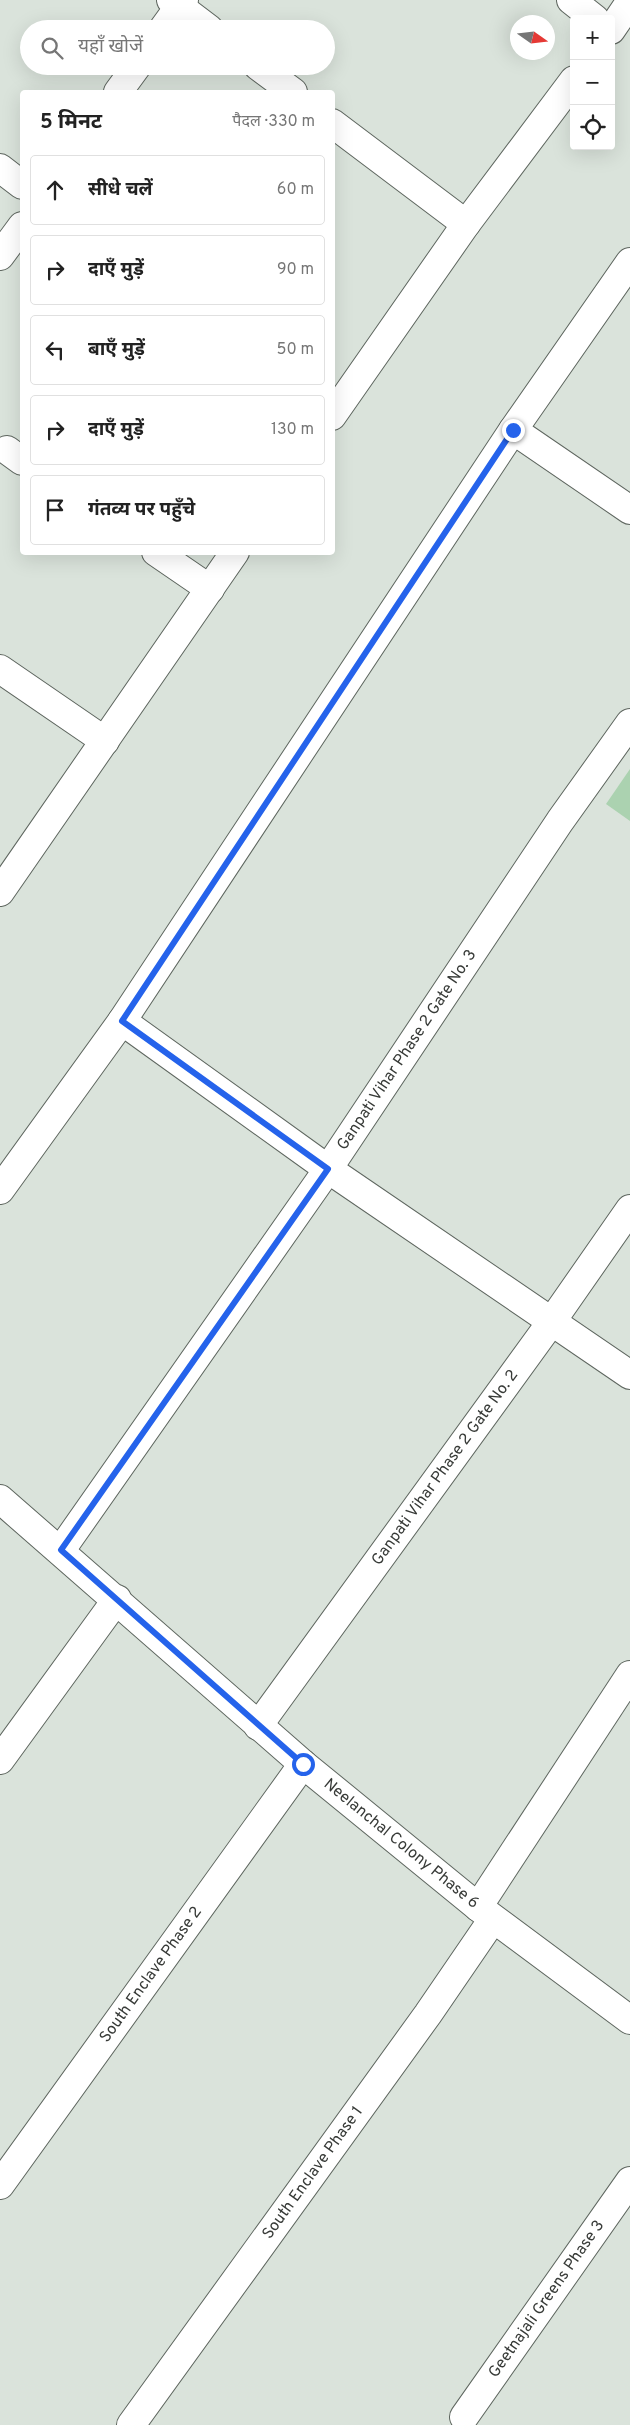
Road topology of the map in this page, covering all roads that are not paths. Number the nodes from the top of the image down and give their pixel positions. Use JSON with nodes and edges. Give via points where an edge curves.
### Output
{"nodes":[{"id":1,"x":571,"y":0,"type":"edge"},
{"id":2,"x":178,"y":2,"type":"edge"},
{"id":3,"x":630,"y":2,"type":"edge"},
{"id":4,"x":590,"y":15,"type":"edge"},
{"id":5,"x":169,"y":20,"type":"edge"},
{"id":6,"x":199,"y":20,"type":"edge"},
{"id":7,"x":615,"y":24,"type":"edge"},
{"id":8,"x":130,"y":75,"type":"edge"},
{"id":9,"x":270,"y":75,"type":"edge"},
{"id":10,"x":570,"y":85,"type":"edge"},
{"id":11,"x":119,"y":90,"type":"edge"},
{"id":12,"x":290,"y":90,"type":"edge"},
{"id":13,"x":335,"y":125,"type":"edge"},
{"id":14,"x":0,"y":168,"type":"edge"},
{"id":15,"x":20,"y":183,"type":"edge"},
{"id":16,"x":466,"y":224,"type":"junction"},
{"id":17,"x":20,"y":229,"type":"edge"},
{"id":18,"x":0,"y":256,"type":"edge"},
{"id":19,"x":630,"y":262,"type":"edge"},
{"id":20,"x":335,"y":412,"type":"edge"},
{"id":21,"x":513,"y":430,"type":"junction"},
{"id":22,"x":630,"y":510,"type":"edge"},
{"id":23,"x":160,"y":555,"type":"edge"},
{"id":24,"x":233,"y":555,"type":"edge"},
{"id":25,"x":210,"y":589,"type":"junction"},
{"id":26,"x":0,"y":669,"type":"edge"},
{"id":27,"x":630,"y":722,"type":"edge"},
{"id":28,"x":104,"y":741,"type":"junction"},
{"id":29,"x":1,"y":888,"type":"edge"},
{"id":30,"x":122,"y":1021,"type":"junction"},
{"id":31,"x":328,"y":1169,"type":"junction"},
{"id":32,"x":0,"y":1190,"type":"edge"},
{"id":33,"x":630,"y":1208,"type":"edge"},
{"id":34,"x":552,"y":1321,"type":"junction"},
{"id":35,"x":630,"y":1375,"type":"edge"},
{"id":36,"x":0,"y":1499,"type":"edge"},
{"id":37,"x":61,"y":1550,"type":"junction"},
{"id":38,"x":117,"y":1600,"type":"junction"},
{"id":39,"x":630,"y":1675,"type":"edge"},
{"id":40,"x":258,"y":1726,"type":"junction"},
{"id":41,"x":0,"y":1760,"type":"edge"},
{"id":42,"x":303,"y":1764,"type":"junction"},
{"id":43,"x":485,"y":1913,"type":"junction"},
{"id":44,"x":630,"y":2020,"type":"edge"},
{"id":45,"x":630,"y":2181,"type":"edge"},
{"id":46,"x":0,"y":2185,"type":"edge"},
{"id":47,"x":464,"y":2417,"type":"dead end"},
{"id":48,"x":131,"y":2425,"type":"edge"}],
"edges":[{"from":1,"to":4,"type":"street"},
{"from":2,"to":5,"type":"street"},
{"from":2,"to":6,"type":"street"},
{"from":3,"to":7,"type":"street"},
{"from":8,"to":11,"type":"street"},
{"from":9,"to":12,"type":"street"},
{"from":10,"to":16,"type":"street"},
{"from":13,"to":16,"type":"street"},
{"from":14,"to":15,"type":"street"},
{"from":16,"to":20,"type":"street"},
{"from":17,"to":18,"type":"street"},
{"from":19,"to":21,"type":"street"},
{"from":21,"to":22,"type":"street"},
{"from":21,"to":30,"type":"street"},
{"from":23,"to":25,"type":"street"},
{"from":24,"to":25,"type":"street"},
{"from":25,"to":28,"type":"street"},
{"from":26,"to":28,"type":"street"},
{"from":27,"to":31,"type":"street","name":"Ganpati Vihar Phase 2 Gate No. 3","via":[[560,821]]},
{"from":28,"to":29,"type":"street"},
{"from":30,"to":31,"type":"street"},
{"from":30,"to":32,"type":"street"},
{"from":31,"to":34,"type":"street"},
{"from":31,"to":37,"type":"street","name":"Ganpati Vihar Phase 2 Gate No. 3"},
{"from":33,"to":34,"type":"street","name":"Ganpati Vihar Phase 2 Gate No. 2"},
{"from":34,"to":35,"type":"street"},
{"from":34,"to":40,"type":"street","name":"Ganpati Vihar Phase 2 Gate No. 2"},
{"from":36,"to":37,"type":"street","name":"Neelanchal Colony Phase 6"},
{"from":37,"to":38,"type":"street","name":"Neelanchal Colony Phase 6"},
{"from":38,"to":40,"type":"street","name":"Neelanchal Colony Phase 6"},
{"from":38,"to":41,"type":"street"},
{"from":39,"to":43,"type":"street","name":"South Enclave Phase 1"},
{"from":40,"to":42,"type":"street","name":"Neelanchal Colony Phase 6"},
{"from":42,"to":43,"type":"street","name":"Neelanchal Colony Phase 6"},
{"from":42,"to":46,"type":"street","name":"South Enclave Phase 2"},
{"from":43,"to":44,"type":"street","name":"Neelanchal Colony Phase 6"},
{"from":43,"to":48,"type":"street","name":"South Enclave Phase 1","via":[[428,2014]]},
{"from":45,"to":47,"type":"street","name":"Geetnajali Greens Phase 3"}]}
